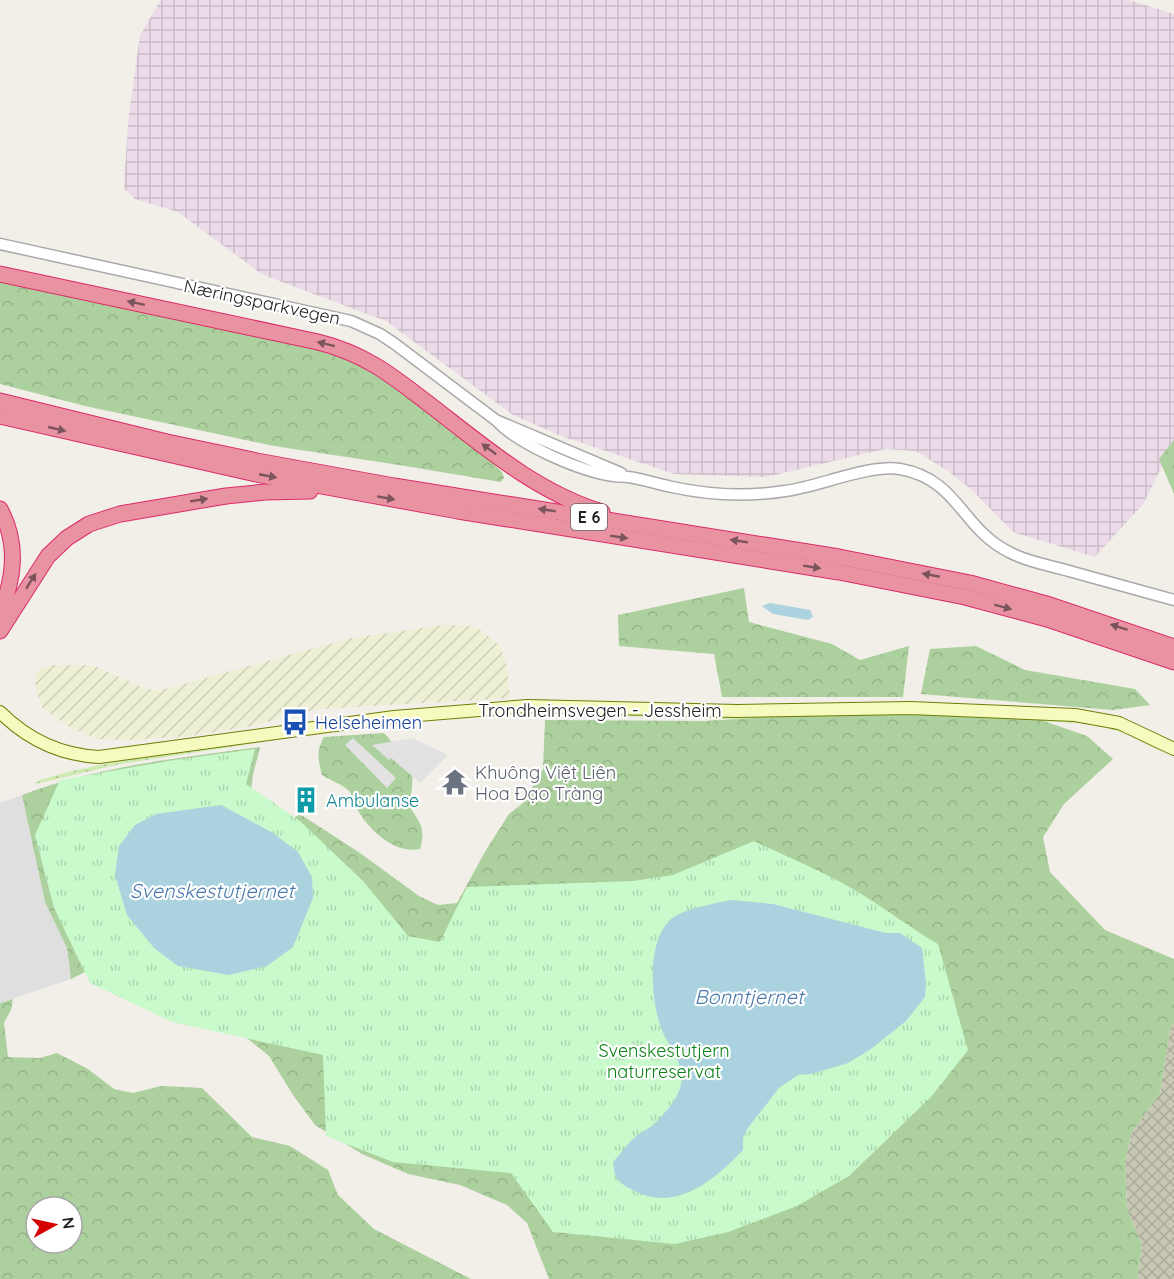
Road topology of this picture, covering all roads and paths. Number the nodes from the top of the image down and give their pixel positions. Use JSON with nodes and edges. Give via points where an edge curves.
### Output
{"nodes":[{"id":1,"x":0,"y":244,"type":"edge"},
{"id":2,"x":0,"y":274,"type":"edge"},
{"id":3,"x":0,"y":401,"type":"edge"},
{"id":4,"x":0,"y":416,"type":"edge"},
{"id":5,"x":328,"y":488,"type":"junction"},
{"id":6,"x":0,"y":509,"type":"edge"},
{"id":7,"x":654,"y":527,"type":"junction"},
{"id":8,"x":1174,"y":600,"type":"edge"},
{"id":9,"x":0,"y":614,"type":"edge"},
{"id":10,"x":0,"y":631,"type":"edge"},
{"id":11,"x":1174,"y":647,"type":"edge"},
{"id":12,"x":1174,"y":662,"type":"edge"},
{"id":13,"x":0,"y":712,"type":"edge"},
{"id":14,"x":1174,"y":749,"type":"edge"}],
"edges":[{"from":1,"to":8,"type":"street","name":"Næringsparkvegen","via":[[351,321],[395,344],[507,432],[549,455],[598,472],[688,490],[751,494],[806,488],[882,469],[905,471],[944,488],[980,531],[1008,552]]},
{"from":7,"to":2,"type":"highway","number":"E 6","one_way":true,"via":[[595,510],[551,491],[502,460],[389,373],[352,352]]},
{"from":7,"to":3,"type":"highway","number":"E 6","one_way":true,"via":[[257,461]]},
{"from":4,"to":5,"type":"highway","number":"E 6","one_way":true},
{"from":10,"to":5,"type":"highway","number":"E 6","one_way":true,"via":[[48,556],[72,534],[95,522],[127,512],[239,494]]},
{"from":5,"to":12,"type":"highway","number":"E 6","one_way":true,"via":[[839,572],[965,597],[1047,619]]},
{"from":6,"to":9,"type":"highway","via":[[10,533],[13,556],[10,588]]},
{"from":11,"to":7,"type":"highway","number":"E 6","one_way":true,"via":[[970,583]]},
{"from":13,"to":14,"type":"main road","name":"Trondheimsvegen - Jessheim","via":[[44,745],[99,757],[394,717],[527,706],[738,711],[910,708],[1075,715],[1119,723]]}]}
